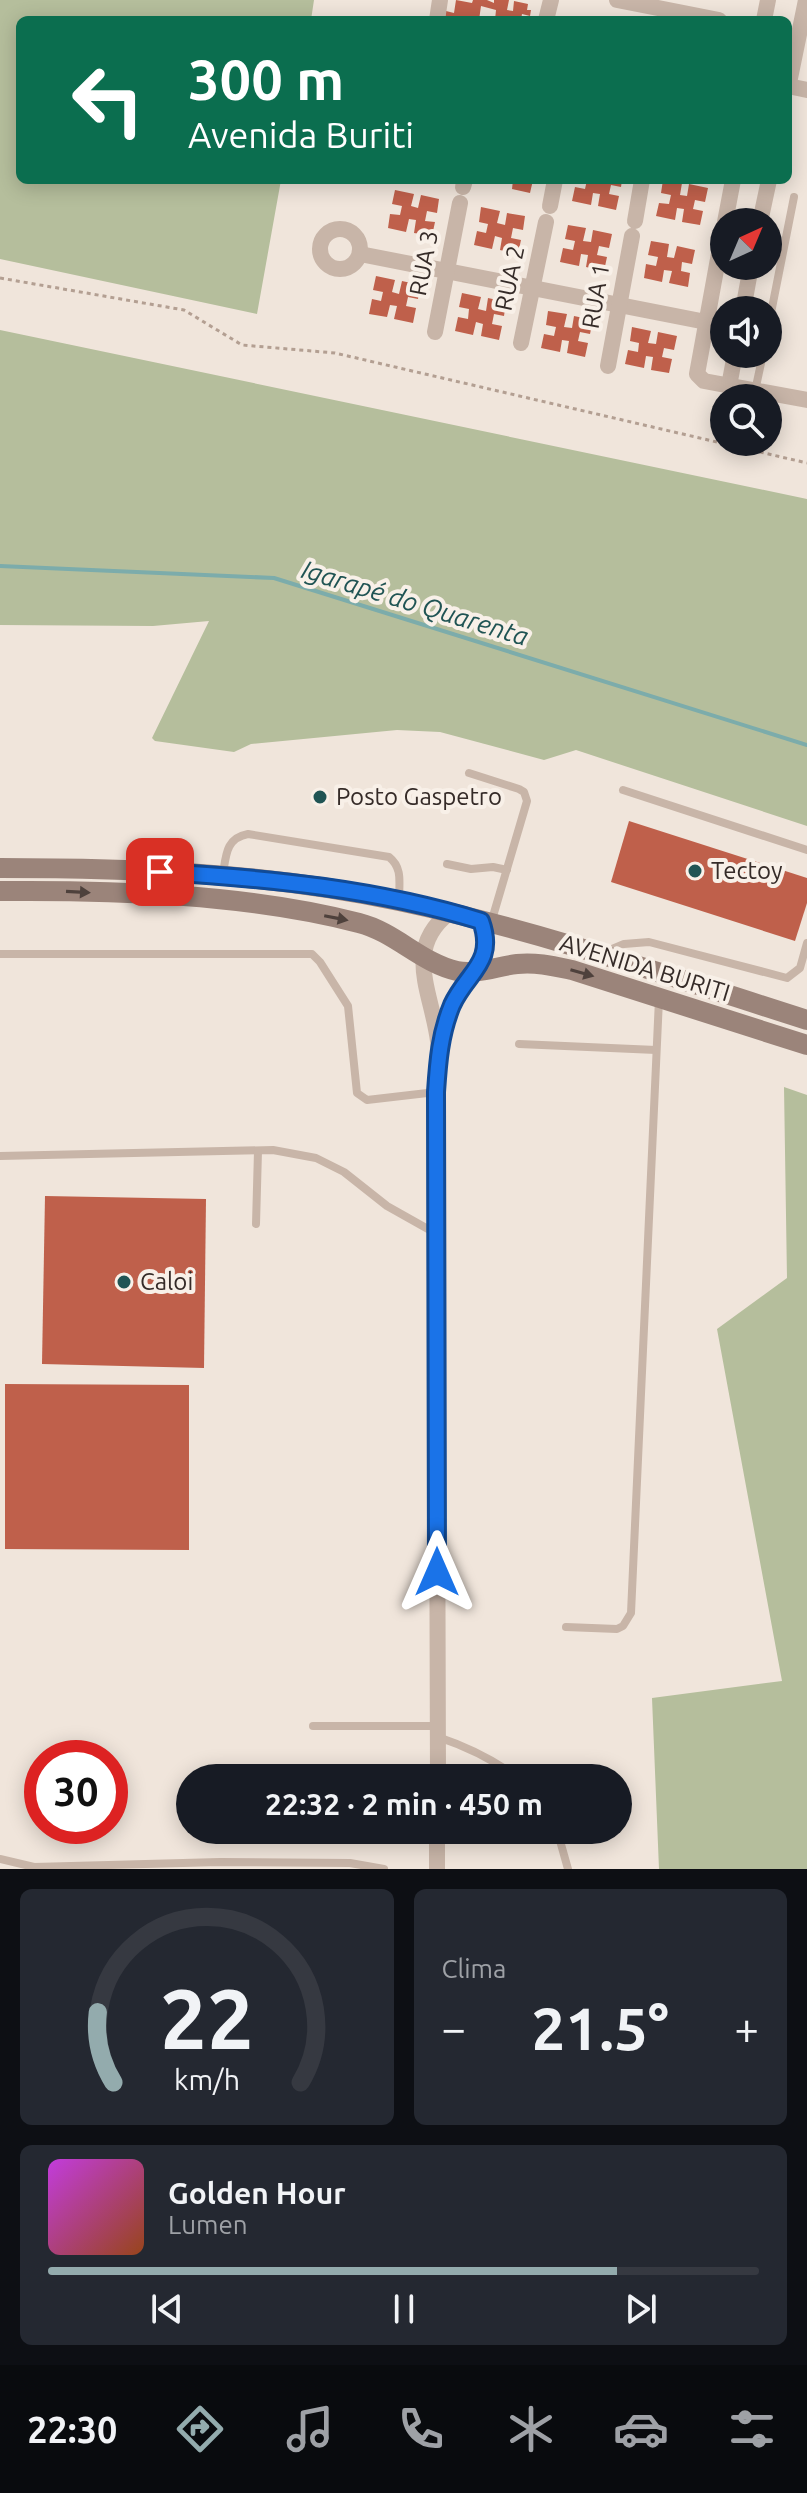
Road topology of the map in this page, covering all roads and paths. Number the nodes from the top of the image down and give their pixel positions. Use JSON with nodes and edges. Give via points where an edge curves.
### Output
{"nodes":[{"id":1,"x":617,"y":0,"type":"edge"},
{"id":2,"x":806,"y":0,"type":"edge"},
{"id":3,"x":670,"y":10,"type":"edge"},
{"id":4,"x":699,"y":16,"type":"edge"},
{"id":5,"x":792,"y":68,"type":"edge"},
{"id":6,"x":554,"y":184,"type":"edge"},
{"id":7,"x":641,"y":184,"type":"edge"},
{"id":8,"x":732,"y":184,"type":"edge"},
{"id":9,"x":768,"y":184,"type":"edge"},
{"id":10,"x":463,"y":190,"type":"edge"},
{"id":11,"x":794,"y":197,"type":"dead end"},
{"id":12,"x":728,"y":208,"type":"edge"},
{"id":13,"x":763,"y":208,"type":"edge"},
{"id":14,"x":360,"y":254,"type":"dead end"},
{"id":15,"x":446,"y":270,"type":"junction"},
{"id":16,"x":0,"y":278,"type":"edge"},
{"id":17,"x":719,"y":280,"type":"edge"},
{"id":18,"x":533,"y":286,"type":"junction"},
{"id":19,"x":774,"y":296,"type":"edge"},
{"id":20,"x":619,"y":304,"type":"junction"},
{"id":21,"x":706,"y":322,"type":"junction"},
{"id":22,"x":435,"y":332,"type":"dead end"},
{"id":23,"x":521,"y":343,"type":"dead end"},
{"id":24,"x":608,"y":366,"type":"dead end"},
{"id":25,"x":719,"y":384,"type":"edge"},
{"id":26,"x":782,"y":396,"type":"edge"},
{"id":27,"x":807,"y":400,"type":"edge"},
{"id":28,"x":807,"y":463,"type":"edge"},
{"id":29,"x":469,"y":773,"type":"dead end"},
{"id":30,"x":623,"y":790,"type":"dead end"},
{"id":31,"x":807,"y":850,"type":"edge"},
{"id":32,"x":447,"y":864,"type":"dead end"},
{"id":33,"x":0,"y":868,"type":"edge"},
{"id":34,"x":507,"y":870,"type":"junction"},
{"id":35,"x":222,"y":877,"type":"junction"},
{"id":36,"x":0,"y":891,"type":"edge"},
{"id":37,"x":399,"y":901,"type":"junction"},
{"id":38,"x":449,"y":913,"type":"junction"},
{"id":39,"x":486,"y":922,"type":"junction"},
{"id":40,"x":807,"y":943,"type":"edge"},
{"id":41,"x":0,"y":954,"type":"edge"},
{"id":42,"x":599,"y":954,"type":"junction"},
{"id":43,"x":422,"y":956,"type":"junction"},
{"id":44,"x":475,"y":971,"type":"junction"},
{"id":45,"x":659,"y":997,"type":"junction"},
{"id":46,"x":807,"y":1020,"type":"edge"},
{"id":47,"x":519,"y":1044,"type":"dead end"},
{"id":48,"x":439,"y":1045,"type":"junction"},
{"id":49,"x":807,"y":1045,"type":"edge"},
{"id":50,"x":656,"y":1050,"type":"junction"},
{"id":51,"x":436,"y":1092,"type":"junction"},
{"id":52,"x":258,"y":1151,"type":"junction"},
{"id":53,"x":0,"y":1156,"type":"edge"},
{"id":54,"x":256,"y":1224,"type":"dead end"},
{"id":55,"x":436,"y":1234,"type":"junction"},
{"id":56,"x":566,"y":1627,"type":"dead end"},
{"id":57,"x":313,"y":1726,"type":"dead end"},
{"id":58,"x":438,"y":1732,"type":"junction"},
{"id":59,"x":438,"y":1764,"type":"edge"},
{"id":60,"x":496,"y":1764,"type":"edge"},
{"id":61,"x":437,"y":1844,"type":"edge"},
{"id":62,"x":561,"y":1844,"type":"edge"},
{"id":63,"x":0,"y":1859,"type":"edge"},
{"id":64,"x":384,"y":1869,"type":"edge"},
{"id":65,"x":437,"y":1869,"type":"edge"},
{"id":66,"x":568,"y":1869,"type":"edge"}],
"edges":[{"from":1,"to":3,"type":"street"},
{"from":2,"to":5,"type":"street"},
{"from":3,"to":4,"type":"street"},
{"from":6,"to":18,"type":"street","name":"RUA 2"},
{"from":7,"to":20,"type":"street","name":"RUA 1"},
{"from":8,"to":12,"type":"street"},
{"from":9,"to":13,"type":"street"},
{"from":10,"to":15,"type":"street","name":"RUA 3"},
{"from":11,"to":19,"type":"lane"},
{"from":14,"to":15,"type":"street"},
{"from":15,"to":18,"type":"street"},
{"from":15,"to":22,"type":"street","name":"RUA 3"},
{"from":16,"to":28,"type":"path","via":[[184,310],[242,345],[335,353]]},
{"from":17,"to":21,"type":"street"},
{"from":18,"to":20,"type":"street"},
{"from":18,"to":23,"type":"street","name":"RUA 2"},
{"from":20,"to":21,"type":"street"},
{"from":20,"to":24,"type":"street","name":"RUA 1"},
{"from":21,"to":25,"type":"street","via":[[699,377]]},
{"from":26,"to":27,"type":"street"},
{"from":29,"to":34,"type":"lane","via":[[526,796]]},
{"from":30,"to":31,"type":"lane"},
{"from":32,"to":34,"type":"lane"},
{"from":33,"to":35,"type":"main road","name":"AVENIDA BURITI"},
{"from":34,"to":39,"type":"lane"},
{"from":35,"to":37,"type":"main road","name":"AVENIDA BURITI"},
{"from":35,"to":37,"type":"lane","via":[[229,845],[248,834],[389,857],[400,874]]},
{"from":36,"to":43,"type":"main road","name":"AVENIDA BURITI","one_way":true,"via":[[193,898],[294,910],[372,927]]},
{"from":37,"to":38,"type":"main road","name":"AVENIDA BURITI"},
{"from":38,"to":39,"type":"main road","name":"AVENIDA BURITI"},
{"from":38,"to":43,"type":"street","via":[[431,931]]},
{"from":39,"to":42,"type":"main road","name":"AVENIDA BURITI"},
{"from":39,"to":44,"type":"street","via":[[486,948]]},
{"from":40,"to":42,"type":"lane","via":[[800,968],[787,978],[649,942]]},
{"from":41,"to":51,"type":"lane","via":[[312,954],[348,1006],[357,1093],[367,1100]]},
{"from":42,"to":46,"type":"main road","name":"AVENIDA BURITI"},
{"from":43,"to":44,"type":"main road","name":"AVENIDA BURITI","via":[[441,967]]},
{"from":43,"to":48,"type":"street"},
{"from":44,"to":45,"type":"main road","name":"AVENIDA BURITI","one_way":true,"via":[[544,964]]},
{"from":44,"to":48,"type":"street","via":[[453,1003]]},
{"from":45,"to":49,"type":"main road","name":"AVENIDA BURITI"},
{"from":45,"to":50,"type":"lane"},
{"from":47,"to":50,"type":"lane"},
{"from":48,"to":51,"type":"street"},
{"from":50,"to":56,"type":"lane","via":[[631,1613],[617,1629]]},
{"from":51,"to":55,"type":"street"},
{"from":52,"to":53,"type":"lane"},
{"from":52,"to":54,"type":"lane"},
{"from":52,"to":55,"type":"lane","via":[[316,1158]]},
{"from":55,"to":58,"type":"street"},
{"from":57,"to":58,"type":"lane"},
{"from":58,"to":59,"type":"street"},
{"from":58,"to":60,"type":"lane"},
{"from":61,"to":65,"type":"street"},
{"from":62,"to":66,"type":"lane"},
{"from":63,"to":64,"type":"lane","via":[[34,1867],[220,1862],[350,1863]]}]}
